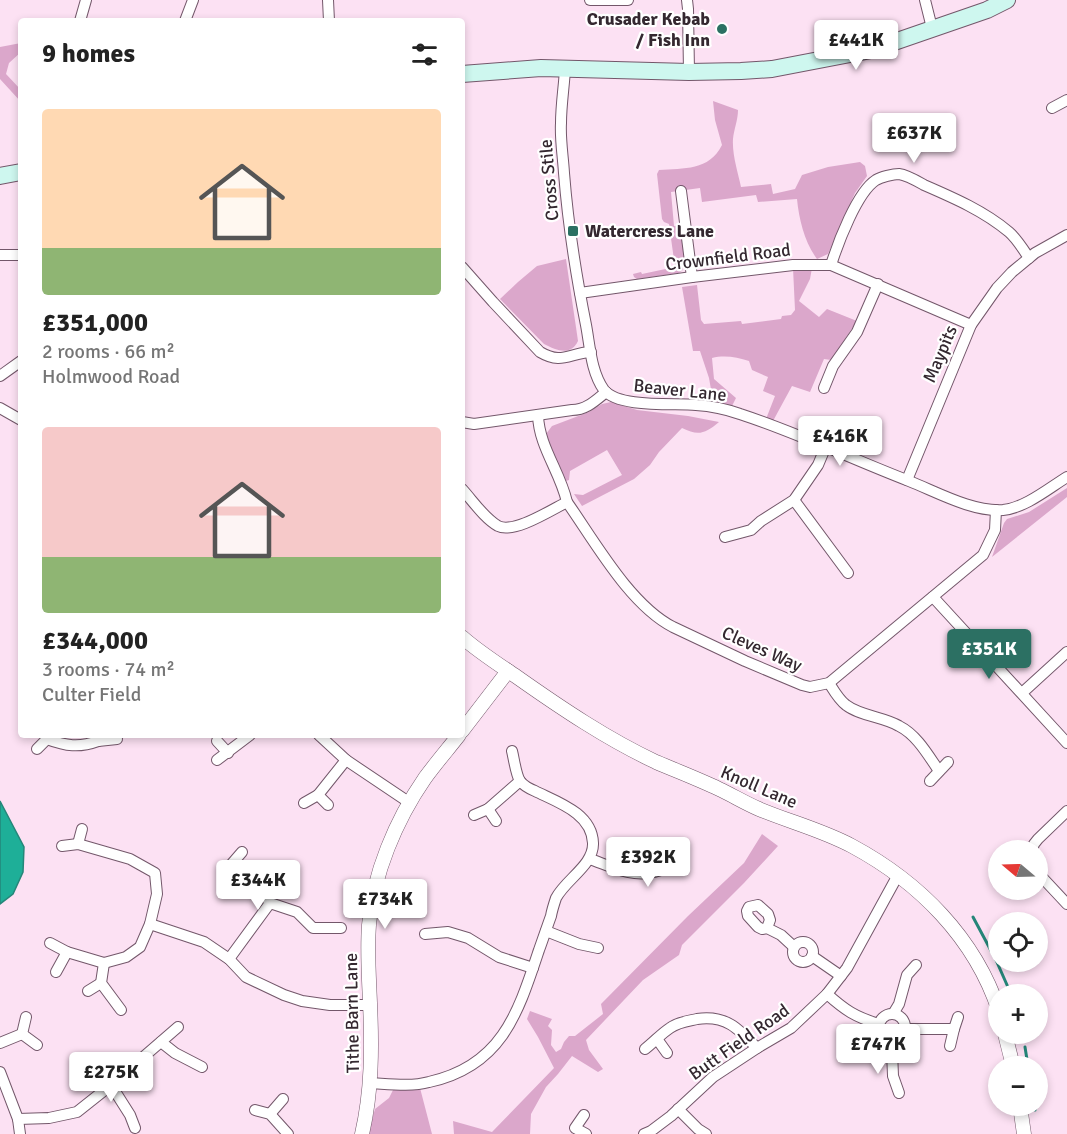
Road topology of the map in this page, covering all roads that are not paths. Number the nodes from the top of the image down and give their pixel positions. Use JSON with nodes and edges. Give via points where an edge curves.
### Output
{"nodes":[{"id":1,"x":86,"y":0,"type":"edge"},
{"id":2,"x":193,"y":0,"type":"edge"},
{"id":3,"x":328,"y":0,"type":"edge"},
{"id":4,"x":590,"y":0,"type":"edge"},
{"id":5,"x":628,"y":0,"type":"edge"},
{"id":6,"x":687,"y":0,"type":"edge"},
{"id":7,"x":925,"y":0,"type":"edge"},
{"id":8,"x":1007,"y":0,"type":"edge"},
{"id":9,"x":81,"y":18,"type":"edge"},
{"id":10,"x":186,"y":18,"type":"edge"},
{"id":11,"x":329,"y":18,"type":"edge"},
{"id":12,"x":932,"y":28,"type":"junction"},
{"id":13,"x":565,"y":69,"type":"junction"},
{"id":14,"x":689,"y":72,"type":"junction"},
{"id":15,"x":465,"y":74,"type":"edge"},
{"id":16,"x":1067,"y":100,"type":"edge"},
{"id":17,"x":1052,"y":108,"type":"dead end"},
{"id":18,"x":18,"y":173,"type":"edge"},
{"id":19,"x":0,"y":176,"type":"edge"},
{"id":20,"x":681,"y":191,"type":"dead end"},
{"id":21,"x":1067,"y":235,"type":"edge"},
{"id":22,"x":1,"y":255,"type":"edge"},
{"id":23,"x":18,"y":255,"type":"edge"},
{"id":24,"x":1029,"y":258,"type":"junction"},
{"id":25,"x":831,"y":265,"type":"junction"},
{"id":26,"x":465,"y":270,"type":"edge"},
{"id":27,"x":692,"y":277,"type":"junction"},
{"id":28,"x":878,"y":284,"type":"junction"},
{"id":29,"x":580,"y":293,"type":"junction"},
{"id":30,"x":971,"y":325,"type":"junction"},
{"id":31,"x":591,"y":352,"type":"junction"},
{"id":32,"x":18,"y":363,"type":"edge"},
{"id":33,"x":0,"y":376,"type":"edge"},
{"id":34,"x":824,"y":388,"type":"dead end"},
{"id":35,"x":606,"y":392,"type":"junction"},
{"id":36,"x":0,"y":408,"type":"edge"},
{"id":37,"x":538,"y":415,"type":"junction"},
{"id":38,"x":18,"y":418,"type":"edge"},
{"id":39,"x":465,"y":422,"type":"edge"},
{"id":40,"x":826,"y":446,"type":"junction"},
{"id":41,"x":1067,"y":477,"type":"edge"},
{"id":42,"x":907,"y":480,"type":"junction"},
{"id":43,"x":465,"y":492,"type":"edge"},
{"id":44,"x":794,"y":500,"type":"junction"},
{"id":45,"x":567,"y":502,"type":"junction"},
{"id":46,"x":996,"y":510,"type":"junction"},
{"id":47,"x":725,"y":537,"type":"dead end"},
{"id":48,"x":848,"y":573,"type":"dead end"},
{"id":49,"x":933,"y":597,"type":"junction"},
{"id":50,"x":465,"y":639,"type":"edge"},
{"id":51,"x":1067,"y":652,"type":"edge"},
{"id":52,"x":508,"y":671,"type":"junction"},
{"id":53,"x":829,"y":683,"type":"junction"},
{"id":54,"x":1022,"y":693,"type":"junction"},
{"id":55,"x":465,"y":727,"type":"edge"},
{"id":56,"x":46,"y":738,"type":"edge"},
{"id":57,"x":49,"y":738,"type":"edge"},
{"id":58,"x":98,"y":738,"type":"edge"},
{"id":59,"x":246,"y":738,"type":"edge"},
{"id":60,"x":322,"y":738,"type":"edge"},
{"id":61,"x":457,"y":738,"type":"edge"},
{"id":62,"x":117,"y":739,"type":"dead end"},
{"id":63,"x":218,"y":741,"type":"dead end"},
{"id":64,"x":1067,"y":743,"type":"edge"},
{"id":65,"x":37,"y":749,"type":"dead end"},
{"id":66,"x":512,"y":751,"type":"dead end"},
{"id":67,"x":228,"y":753,"type":"junction"},
{"id":68,"x":217,"y":760,"type":"dead end"},
{"id":69,"x":346,"y":760,"type":"junction"},
{"id":70,"x":948,"y":762,"type":"dead end"},
{"id":71,"x":939,"y":771,"type":"junction"},
{"id":72,"x":520,"y":781,"type":"junction"},
{"id":73,"x":930,"y":781,"type":"dead end"},
{"id":74,"x":318,"y":795,"type":"junction"},
{"id":75,"x":304,"y":803,"type":"dead end"},
{"id":76,"x":410,"y":803,"type":"junction"},
{"id":77,"x":328,"y":805,"type":"dead end"},
{"id":78,"x":488,"y":809,"type":"junction"},
{"id":79,"x":1067,"y":811,"type":"edge"},
{"id":80,"x":474,"y":815,"type":"dead end"},
{"id":81,"x":496,"y":821,"type":"dead end"},
{"id":82,"x":82,"y":829,"type":"dead end"},
{"id":83,"x":1037,"y":840,"type":"edge"},
{"id":84,"x":681,"y":843,"type":"dead end"},
{"id":85,"x":78,"y":844,"type":"junction"},
{"id":86,"x":62,"y":846,"type":"dead end"},
{"id":87,"x":242,"y":852,"type":"dead end"},
{"id":88,"x":590,"y":859,"type":"junction"},
{"id":89,"x":160,"y":862,"type":"dead end"},
{"id":90,"x":155,"y":873,"type":"junction"},
{"id":91,"x":898,"y":875,"type":"junction"},
{"id":92,"x":1048,"y":884,"type":"edge"},
{"id":93,"x":270,"y":903,"type":"junction"},
{"id":94,"x":1067,"y":904,"type":"edge"},
{"id":95,"x":150,"y":924,"type":"junction"},
{"id":96,"x":341,"y":928,"type":"dead end"},
{"id":97,"x":767,"y":928,"type":"dead end"},
{"id":98,"x":546,"y":931,"type":"junction"},
{"id":99,"x":425,"y":934,"type":"dead end"},
{"id":100,"x":50,"y":943,"type":"dead end"},
{"id":101,"x":598,"y":948,"type":"dead end"},
{"id":102,"x":68,"y":952,"type":"junction"},
{"id":103,"x":229,"y":959,"type":"junction"},
{"id":104,"x":104,"y":963,"type":"junction"},
{"id":105,"x":916,"y":965,"type":"dead end"},
{"id":106,"x":533,"y":969,"type":"junction"},
{"id":107,"x":56,"y":972,"type":"dead end"},
{"id":108,"x":841,"y":976,"type":"junction"},
{"id":109,"x":101,"y":983,"type":"junction"},
{"id":110,"x":988,"y":984,"type":"edge"},
{"id":111,"x":88,"y":991,"type":"dead end"},
{"id":112,"x":826,"y":994,"type":"junction"},
{"id":113,"x":370,"y":1005,"type":"junction"},
{"id":114,"x":121,"y":1010,"type":"dead end"},
{"id":115,"x":893,"y":1014,"type":"junction"},
{"id":116,"x":26,"y":1017,"type":"dead end"},
{"id":117,"x":958,"y":1017,"type":"dead end"},
{"id":118,"x":879,"y":1024,"type":"junction"},
{"id":119,"x":178,"y":1027,"type":"dead end"},
{"id":120,"x":905,"y":1029,"type":"junction"},
{"id":121,"x":954,"y":1029,"type":"junction"},
{"id":122,"x":22,"y":1034,"type":"junction"},
{"id":123,"x":657,"y":1039,"type":"junction"},
{"id":124,"x":890,"y":1040,"type":"junction"},
{"id":125,"x":161,"y":1042,"type":"junction"},
{"id":126,"x":0,"y":1043,"type":"edge"},
{"id":127,"x":37,"y":1045,"type":"dead end"},
{"id":128,"x":950,"y":1046,"type":"dead end"},
{"id":129,"x":757,"y":1048,"type":"junction"},
{"id":130,"x":645,"y":1049,"type":"dead end"},
{"id":131,"x":667,"y":1053,"type":"dead end"},
{"id":132,"x":202,"y":1067,"type":"dead end"},
{"id":133,"x":0,"y":1072,"type":"edge"},
{"id":134,"x":370,"y":1083,"type":"junction"},
{"id":135,"x":111,"y":1085,"type":"junction"},
{"id":136,"x":899,"y":1093,"type":"dead end"},
{"id":137,"x":283,"y":1099,"type":"dead end"},
{"id":138,"x":678,"y":1109,"type":"junction"},
{"id":139,"x":255,"y":1110,"type":"dead end"},
{"id":140,"x":270,"y":1114,"type":"junction"},
{"id":141,"x":584,"y":1115,"type":"dead end"},
{"id":142,"x":1021,"y":1116,"type":"edge"},
{"id":143,"x":18,"y":1119,"type":"junction"},
{"id":144,"x":135,"y":1128,"type":"dead end"},
{"id":145,"x":20,"y":1134,"type":"edge"},
{"id":146,"x":288,"y":1134,"type":"edge"},
{"id":147,"x":362,"y":1134,"type":"edge"},
{"id":148,"x":586,"y":1134,"type":"edge"},
{"id":149,"x":644,"y":1134,"type":"edge"},
{"id":150,"x":706,"y":1134,"type":"edge"},
{"id":151,"x":1024,"y":1134,"type":"edge"}],
"edges":[{"from":1,"to":9,"type":"street"},
{"from":2,"to":10,"type":"street"},
{"from":3,"to":11,"type":"street"},
{"from":4,"to":5,"type":"street"},
{"from":6,"to":14,"type":"street"},
{"from":7,"to":12,"type":"street"},
{"from":8,"to":12,"type":"main road"},
{"from":12,"to":14,"type":"main road","via":[[871,50],[793,66]]},
{"from":13,"to":14,"type":"main road"},
{"from":13,"to":15,"type":"main road"},
{"from":13,"to":29,"type":"street","name":"Cross Stile","via":[[563,154]]},
{"from":16,"to":17,"type":"street"},
{"from":18,"to":19,"type":"main road"},
{"from":20,"to":27,"type":"street"},
{"from":21,"to":24,"type":"street","name":"Maypits"},
{"from":22,"to":23,"type":"street"},
{"from":24,"to":25,"type":"street","via":[[1011,234],[991,219],[899,174],[878,178],[870,185],[840,238]]},
{"from":24,"to":30,"type":"street","name":"Maypits","via":[[997,288]]},
{"from":25,"to":27,"type":"street","name":"Crownfield Road","via":[[793,265]]},
{"from":25,"to":28,"type":"street","name":"Crownfield Road"},
{"from":26,"to":31,"type":"street","via":[[540,352],[559,359]]},
{"from":27,"to":29,"type":"street","name":"Crownfield Road"},
{"from":28,"to":30,"type":"street","name":"Crownfield Road"},
{"from":28,"to":34,"type":"street","via":[[858,332],[833,366]]},
{"from":29,"to":31,"type":"street","name":"Cross Stile"},
{"from":30,"to":42,"type":"street","name":"Maypits"},
{"from":31,"to":35,"type":"street","name":"Cross Stile","via":[[595,374]]},
{"from":32,"to":33,"type":"street"},
{"from":35,"to":37,"type":"street","name":"Beaver Lane","via":[[580,410]]},
{"from":35,"to":40,"type":"street","name":"Beaver Lane","via":[[621,400],[721,408]]},
{"from":36,"to":38,"type":"street"},
{"from":37,"to":39,"type":"street","name":"Beaver Lane"},
{"from":37,"to":45,"type":"street","name":"Cleves Way","via":[[543,444]]},
{"from":40,"to":42,"type":"street","name":"Beaver Lane"},
{"from":40,"to":44,"type":"street"},
{"from":41,"to":46,"type":"street","name":"Beaver Lane","via":[[1023,504]]},
{"from":42,"to":46,"type":"street","name":"Beaver Lane","via":[[978,508]]},
{"from":43,"to":45,"type":"street","via":[[487,517],[506,529]]},
{"from":44,"to":47,"type":"street","via":[[751,530]]},
{"from":44,"to":48,"type":"street","via":[[834,544]]},
{"from":45,"to":53,"type":"street","name":"Cleves Way","via":[[619,577],[663,621],[802,685]]},
{"from":46,"to":49,"type":"street","via":[[995,530],[983,555]]},
{"from":49,"to":53,"type":"street"},
{"from":49,"to":54,"type":"street"},
{"from":50,"to":52,"type":"street","name":"Knoll Lane"},
{"from":51,"to":54,"type":"street"},
{"from":52,"to":55,"type":"street"},
{"from":52,"to":91,"type":"street","name":"Knoll Lane","via":[[552,702],[654,761],[839,840]]},
{"from":53,"to":71,"type":"street","via":[[849,708],[907,731]]},
{"from":54,"to":64,"type":"street"},
{"from":56,"to":65,"type":"street"},
{"from":57,"to":58,"type":"street","via":[[77,746]]},
{"from":58,"to":62,"type":"street"},
{"from":59,"to":67,"type":"street"},
{"from":60,"to":69,"type":"street"},
{"from":61,"to":76,"type":"street","name":"Tithe Barn Lane"},
{"from":63,"to":67,"type":"street"},
{"from":66,"to":72,"type":"street"},
{"from":67,"to":68,"type":"street"},
{"from":69,"to":74,"type":"street"},
{"from":69,"to":76,"type":"street"},
{"from":70,"to":71,"type":"street"},
{"from":71,"to":73,"type":"street"},
{"from":72,"to":78,"type":"street"},
{"from":72,"to":88,"type":"street","via":[[572,809],[584,820],[593,843]]},
{"from":74,"to":75,"type":"street"},
{"from":74,"to":77,"type":"street"},
{"from":76,"to":113,"type":"street","name":"Tithe Barn Lane","via":[[385,856],[369,924]]},
{"from":78,"to":80,"type":"street"},
{"from":78,"to":81,"type":"street"},
{"from":79,"to":83,"type":"street"},
{"from":82,"to":85,"type":"street"},
{"from":84,"to":88,"type":"street","via":[[665,869],[646,874]]},
{"from":85,"to":86,"type":"street"},
{"from":85,"to":90,"type":"street","via":[[130,859]]},
{"from":87,"to":93,"type":"street","via":[[229,867],[260,889]]},
{"from":88,"to":98,"type":"street","via":[[556,898]]},
{"from":89,"to":90,"type":"street"},
{"from":90,"to":95,"type":"street","via":[[157,894]]},
{"from":91,"to":108,"type":"street","name":"Butt Field Road"},
{"from":91,"to":110,"type":"street","name":"Knoll Lane","via":[[949,922]]},
{"from":92,"to":94,"type":"street"},
{"from":93,"to":96,"type":"street","via":[[297,912],[313,928]]},
{"from":93,"to":103,"type":"street"},
{"from":95,"to":103,"type":"street","via":[[204,942]]},
{"from":95,"to":104,"type":"street","via":[[140,947],[126,957]]},
{"from":97,"to":108,"type":"street","via":[[794,947],[798,961],[808,961],[812,956]]},
{"from":98,"to":101,"type":"street"},
{"from":98,"to":106,"type":"street"},
{"from":99,"to":106,"type":"street","via":[[448,932],[468,938],[499,957]]},
{"from":100,"to":102,"type":"street"},
{"from":102,"to":104,"type":"street"},
{"from":102,"to":107,"type":"street"},
{"from":103,"to":113,"type":"street","via":[[246,977],[284,996],[330,1005]]},
{"from":104,"to":109,"type":"street"},
{"from":105,"to":115,"type":"street","via":[[907,975]]},
{"from":106,"to":134,"type":"street","via":[[507,1030],[474,1064],[428,1083]]},
{"from":108,"to":112,"type":"street","name":"Butt Field Road"},
{"from":109,"to":111,"type":"street"},
{"from":109,"to":114,"type":"street"},
{"from":112,"to":118,"type":"street","via":[[848,1012]]},
{"from":112,"to":129,"type":"street","name":"Butt Field Road","via":[[791,1028]]},
{"from":113,"to":134,"type":"street","name":"Tithe Barn Lane"},
{"from":115,"to":118,"type":"street","via":[[886,1015]]},
{"from":115,"to":120,"type":"street","via":[[901,1017]]},
{"from":116,"to":122,"type":"street"},
{"from":117,"to":121,"type":"street"},
{"from":118,"to":124,"type":"street","via":[[882,1036]]},
{"from":119,"to":125,"type":"street"},
{"from":120,"to":121,"type":"street"},
{"from":120,"to":124,"type":"street","via":[[898,1039]]},
{"from":121,"to":128,"type":"street"},
{"from":122,"to":126,"type":"street"},
{"from":122,"to":127,"type":"street"},
{"from":123,"to":129,"type":"street","via":[[686,1021],[716,1018],[730,1023]]},
{"from":123,"to":130,"type":"street"},
{"from":123,"to":131,"type":"street"},
{"from":124,"to":136,"type":"street","via":[[893,1076]]},
{"from":125,"to":132,"type":"street"},
{"from":125,"to":135,"type":"street"},
{"from":129,"to":138,"type":"street","name":"Butt Field Road","via":[[713,1077]]},
{"from":133,"to":143,"type":"street"},
{"from":134,"to":147,"type":"street","name":"Tithe Barn Lane"},
{"from":135,"to":143,"type":"street","via":[[77,1112]]},
{"from":135,"to":144,"type":"street"},
{"from":137,"to":140,"type":"street"},
{"from":138,"to":149,"type":"street","name":"Butt Field Road"},
{"from":138,"to":150,"type":"street"},
{"from":139,"to":140,"type":"street"},
{"from":140,"to":146,"type":"street"},
{"from":141,"to":148,"type":"street","via":[[575,1128]]},
{"from":142,"to":151,"type":"street"},
{"from":143,"to":145,"type":"street"}]}
